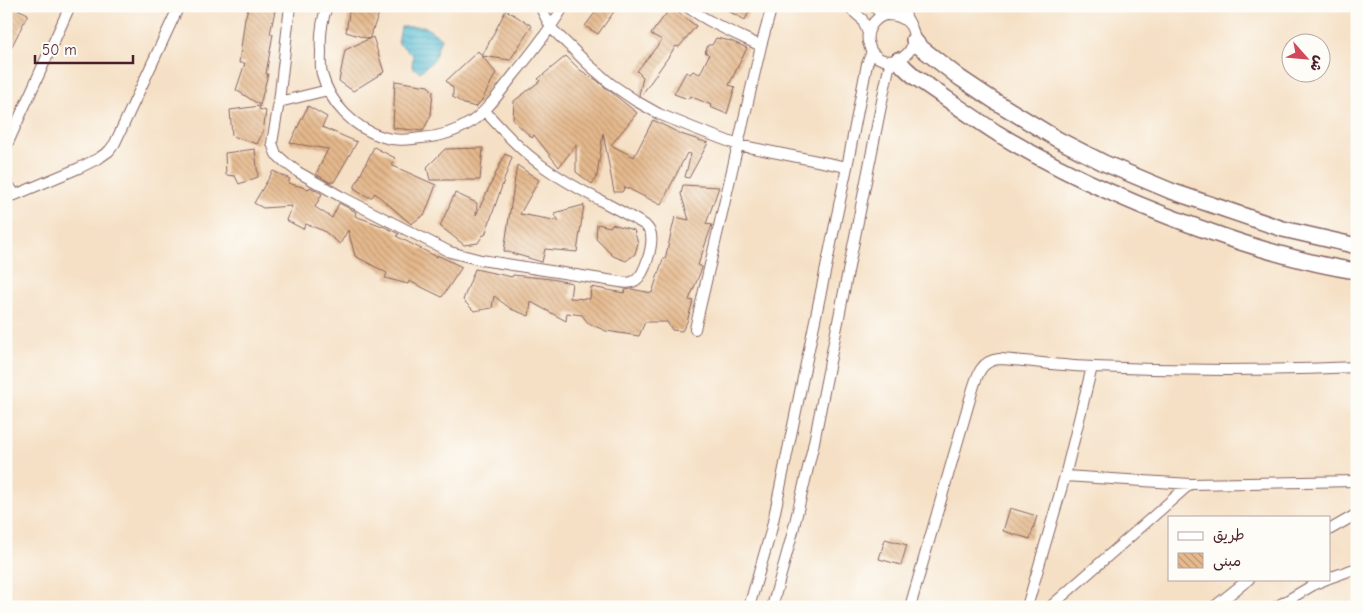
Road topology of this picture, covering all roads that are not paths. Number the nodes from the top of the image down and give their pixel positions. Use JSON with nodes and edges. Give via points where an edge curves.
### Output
{"nodes":[{"id":1,"x":70,"y":6,"type":"edge"},
{"id":2,"x":179,"y":6,"type":"edge"},
{"id":3,"x":290,"y":6,"type":"edge"},
{"id":4,"x":327,"y":6,"type":"edge"},
{"id":5,"x":540,"y":6,"type":"edge"},
{"id":6,"x":564,"y":6,"type":"edge"},
{"id":7,"x":686,"y":6,"type":"edge"},
{"id":8,"x":772,"y":6,"type":"edge"},
{"id":9,"x":847,"y":6,"type":"edge"},
{"id":10,"x":874,"y":6,"type":"edge"},
{"id":11,"x":904,"y":6,"type":"edge"},
{"id":12,"x":885,"y":12,"type":"edge"},
{"id":13,"x":910,"y":25,"type":"junction"},
{"id":14,"x":551,"y":28,"type":"junction"},
{"id":15,"x":868,"y":32,"type":"junction"},
{"id":16,"x":914,"y":40,"type":"junction"},
{"id":17,"x":761,"y":46,"type":"junction"},
{"id":18,"x":872,"y":52,"type":"junction"},
{"id":19,"x":896,"y":60,"type":"junction"},
{"id":20,"x":328,"y":90,"type":"junction"},
{"id":21,"x":279,"y":102,"type":"junction"},
{"id":22,"x":485,"y":111,"type":"junction"},
{"id":23,"x":738,"y":145,"type":"junction"},
{"id":24,"x":6,"y":147,"type":"edge"},
{"id":25,"x":847,"y":167,"type":"junction"},
{"id":26,"x":6,"y":180,"type":"edge"},
{"id":27,"x":11,"y":195,"type":"edge"},
{"id":28,"x":1357,"y":246,"type":"edge"},
{"id":29,"x":1357,"y":271,"type":"edge"},
{"id":30,"x":695,"y":329,"type":"dead end"},
{"id":31,"x":1092,"y":367,"type":"junction"},
{"id":32,"x":1357,"y":367,"type":"edge"},
{"id":33,"x":1064,"y":476,"type":"junction"},
{"id":34,"x":1357,"y":481,"type":"edge"},
{"id":35,"x":1190,"y":484,"type":"junction"},
{"id":36,"x":1357,"y":514,"type":"edge"},
{"id":37,"x":1330,"y":529,"type":"edge"},
{"id":38,"x":1357,"y":568,"type":"edge"},
{"id":39,"x":1330,"y":578,"type":"edge"},
{"id":40,"x":1248,"y":580,"type":"edge"},
{"id":41,"x":1325,"y":580,"type":"edge"},
{"id":42,"x":749,"y":607,"type":"edge"},
{"id":43,"x":772,"y":607,"type":"edge"},
{"id":44,"x":910,"y":607,"type":"edge"},
{"id":45,"x":1027,"y":607,"type":"edge"},
{"id":46,"x":1050,"y":607,"type":"edge"},
{"id":47,"x":1214,"y":607,"type":"edge"},
{"id":48,"x":1276,"y":607,"type":"edge"}],
"edges":[{"from":1,"to":24,"type":"street"},
{"from":2,"to":27,"type":"street","via":[[109,151],[79,168]]},
{"from":3,"to":21,"type":"street"},
{"from":4,"to":20,"type":"street","via":[[321,46],[322,72]]},
{"from":5,"to":14,"type":"street"},
{"from":6,"to":14,"type":"street"},
{"from":7,"to":17,"type":"street"},
{"from":8,"to":17,"type":"street"},
{"from":9,"to":15,"type":"street","via":[[862,19]]},
{"from":10,"to":12,"type":"street"},
{"from":11,"to":13,"type":"street"},
{"from":12,"to":13,"type":"street","via":[[903,18]]},
{"from":12,"to":15,"type":"street"},
{"from":13,"to":16,"type":"street"},
{"from":14,"to":22,"type":"street"},
{"from":14,"to":23,"type":"street","via":[[611,84],[636,101],[659,114]]},
{"from":15,"to":18,"type":"street"},
{"from":16,"to":19,"type":"street","via":[[909,52]]},
{"from":16,"to":28,"type":"street","via":[[993,100],[1104,163],[1170,191],[1283,229]]},
{"from":17,"to":23,"type":"street"},
{"from":18,"to":19,"type":"street","via":[[882,60]]},
{"from":18,"to":25,"type":"street"},
{"from":19,"to":29,"type":"street","via":[[996,132],[1086,181],[1155,211],[1256,247]]},
{"from":19,"to":43,"type":"street","via":[[889,68],[812,447]]},
{"from":20,"to":21,"type":"street"},
{"from":20,"to":22,"type":"street","via":[[358,126],[385,138],[431,137],[450,132]]},
{"from":21,"to":22,"type":"street","via":[[272,143],[280,159],[340,196],[438,247],[463,256],[520,267],[634,282],[643,271],[651,244],[650,230],[543,167]]},
{"from":23,"to":25,"type":"street"},
{"from":23,"to":30,"type":"street"},
{"from":25,"to":42,"type":"street","via":[[771,531]]},
{"from":26,"to":27,"type":"street"},
{"from":31,"to":32,"type":"street","via":[[1281,370]]},
{"from":31,"to":33,"type":"street"},
{"from":31,"to":44,"type":"street","via":[[999,359],[986,362],[976,377],[967,406]]},
{"from":33,"to":35,"type":"street"},
{"from":33,"to":45,"type":"street"},
{"from":34,"to":35,"type":"street"},
{"from":35,"to":46,"type":"street"},
{"from":36,"to":37,"type":"street"},
{"from":38,"to":39,"type":"street"},
{"from":40,"to":47,"type":"street"},
{"from":41,"to":48,"type":"street"}]}
